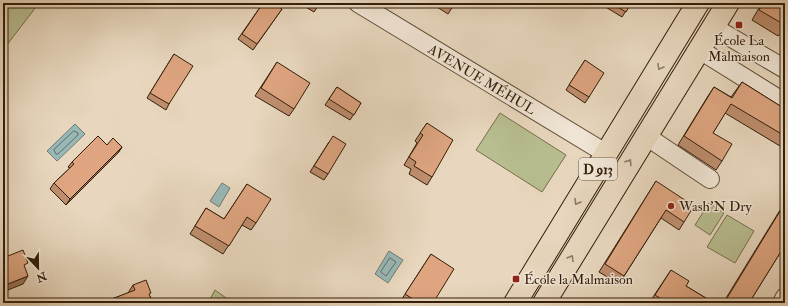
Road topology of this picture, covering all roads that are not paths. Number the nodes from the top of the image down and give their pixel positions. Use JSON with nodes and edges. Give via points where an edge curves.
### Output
{"nodes":[{"id":1,"x":358,"y":3,"type":"edge"},
{"id":2,"x":698,"y":3,"type":"edge"},
{"id":3,"x":720,"y":12,"type":"edge"},
{"id":4,"x":700,"y":50,"type":"junction"},
{"id":5,"x":785,"y":68,"type":"edge"},
{"id":6,"x":785,"y":104,"type":"edge"},
{"id":7,"x":646,"y":136,"type":"junction"},
{"id":8,"x":607,"y":154,"type":"junction"},
{"id":9,"x":710,"y":179,"type":"dead end"},
{"id":10,"x":785,"y":297,"type":"edge"},
{"id":11,"x":515,"y":303,"type":"edge"},
{"id":12,"x":544,"y":303,"type":"edge"},
{"id":13,"x":782,"y":303,"type":"edge"}],
"edges":[{"from":1,"to":8,"type":"street","name":"AVENUE MÉHUL"},
{"from":2,"to":8,"type":"main road","number":"D 913","one_way":true},
{"from":3,"to":4,"type":"main road","number":"D 913"},
{"from":3,"to":5,"type":"street"},
{"from":4,"to":6,"type":"street"},
{"from":4,"to":7,"type":"main road","number":"D 913"},
{"from":7,"to":9,"type":"street"},
{"from":12,"to":7,"type":"main road","number":"D 913","one_way":true},
{"from":8,"to":11,"type":"main road","number":"D 913","one_way":true},
{"from":10,"to":13,"type":"street"}]}
